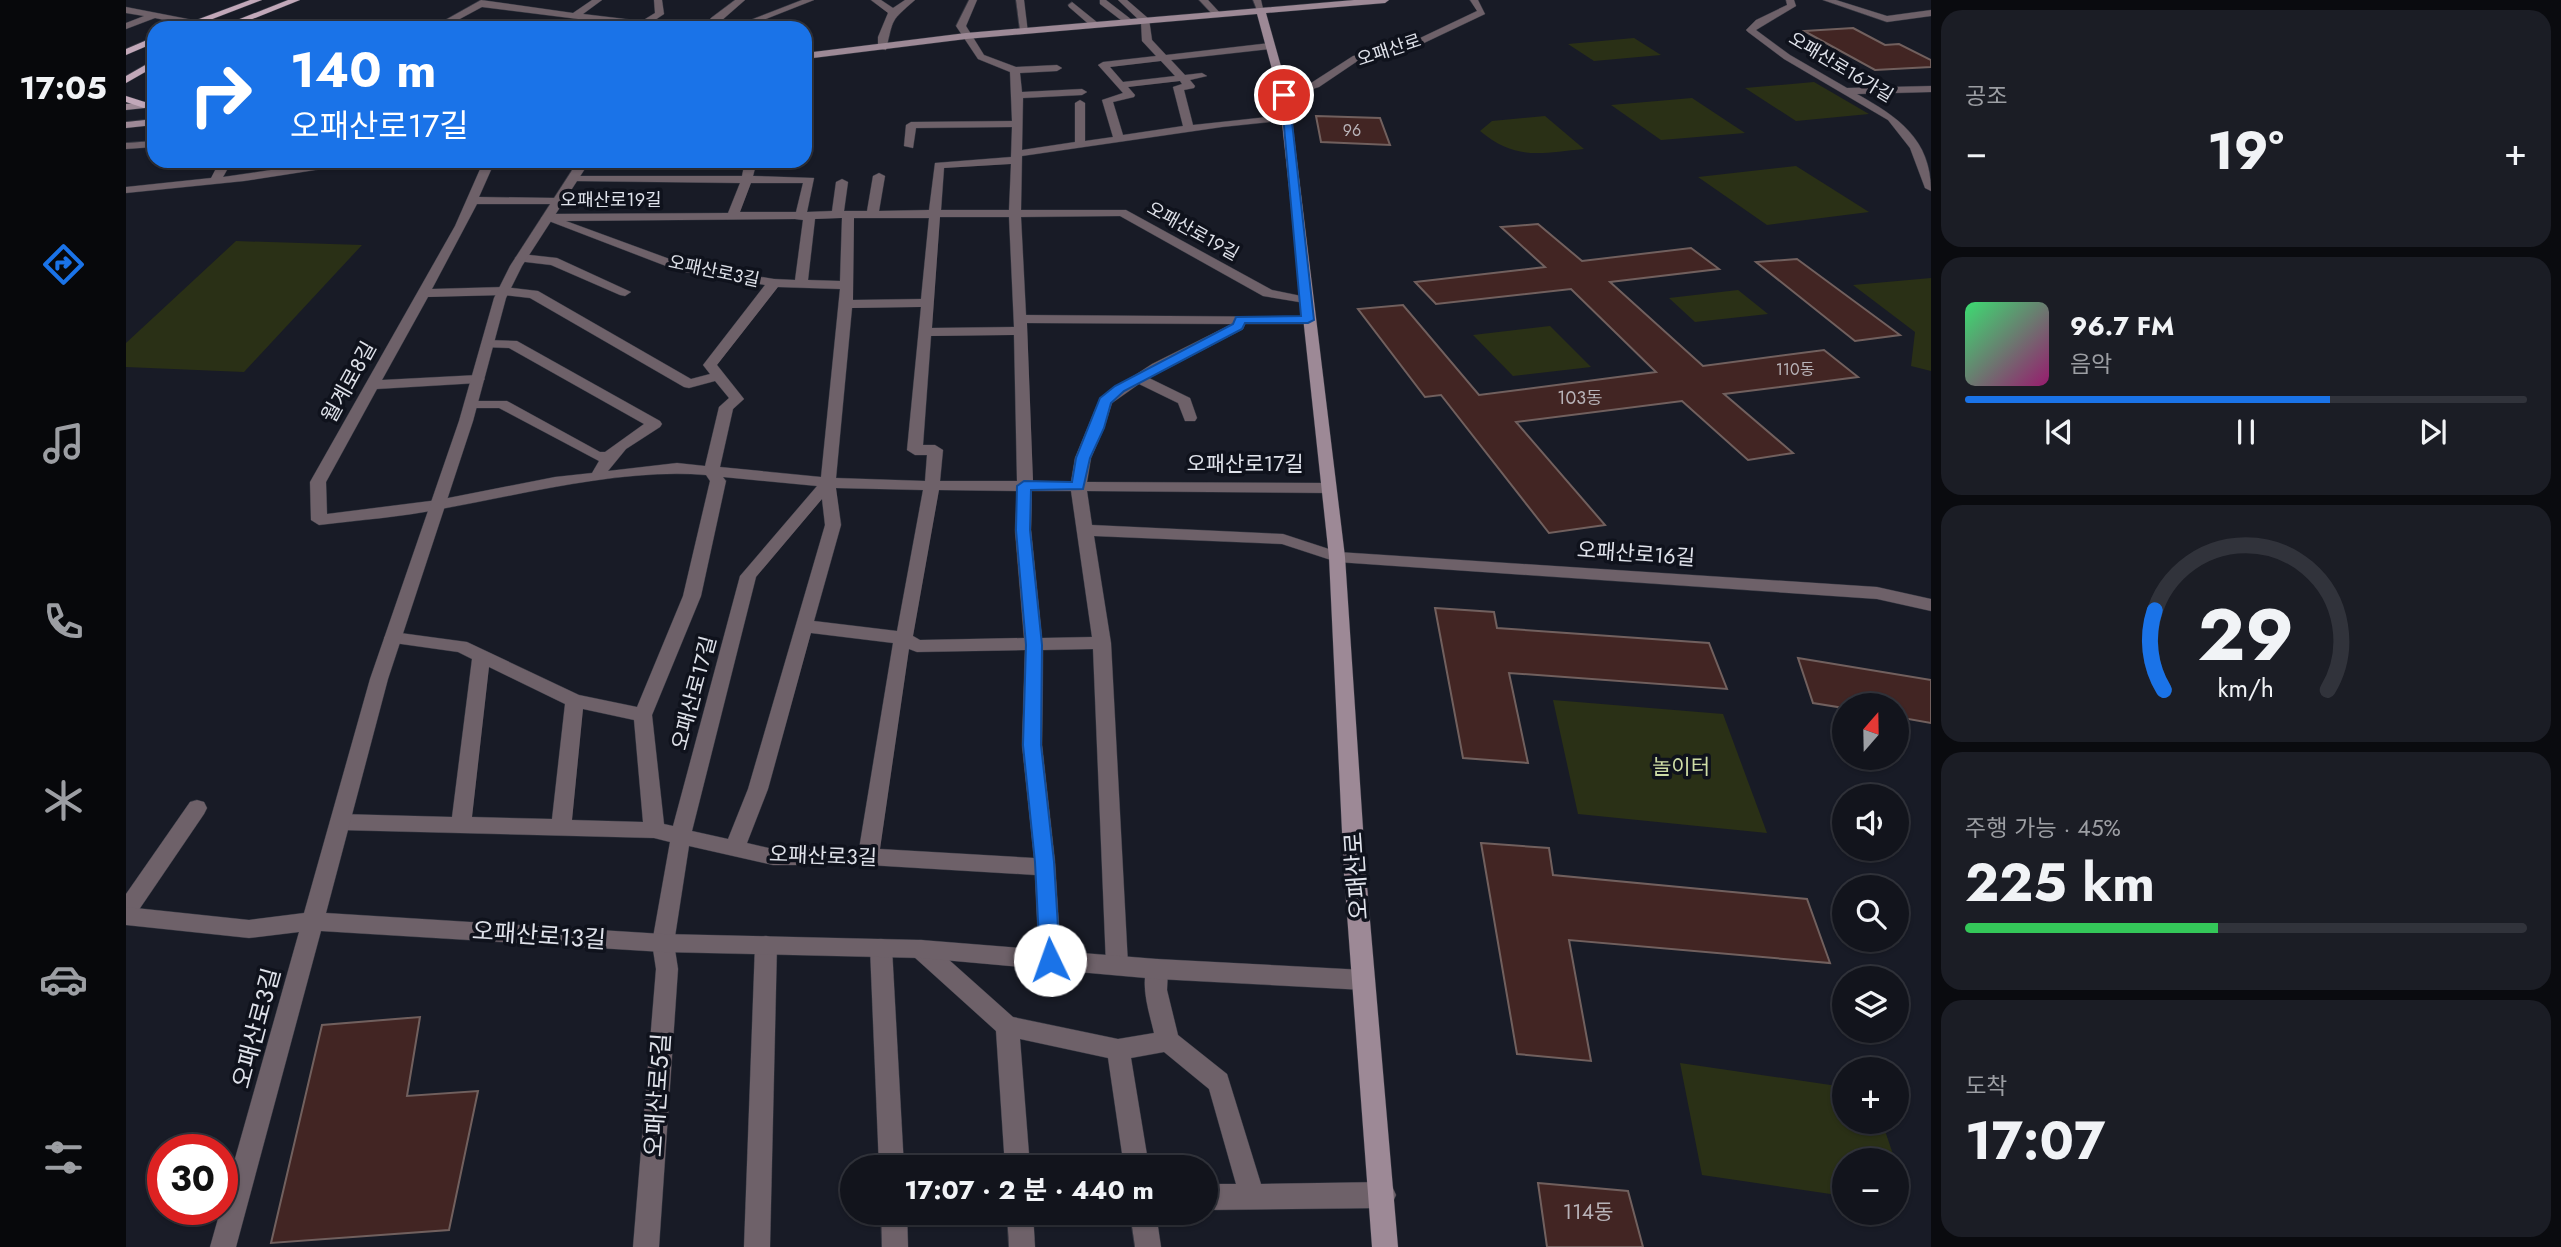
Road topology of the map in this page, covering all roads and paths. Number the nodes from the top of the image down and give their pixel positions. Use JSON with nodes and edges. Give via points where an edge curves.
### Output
{"nodes":[{"id":1,"x":258,"y":0,"type":"edge"},
{"id":2,"x":296,"y":0,"type":"edge"},
{"id":3,"x":536,"y":0,"type":"edge"},
{"id":4,"x":598,"y":0,"type":"edge"},
{"id":5,"x":658,"y":0,"type":"edge"},
{"id":6,"x":741,"y":0,"type":"edge"},
{"id":7,"x":810,"y":0,"type":"edge"},
{"id":8,"x":875,"y":0,"type":"edge"},
{"id":9,"x":911,"y":0,"type":"edge"},
{"id":10,"x":973,"y":0,"type":"edge"},
{"id":11,"x":1020,"y":0,"type":"edge"},
{"id":12,"x":1122,"y":0,"type":"edge"},
{"id":13,"x":1203,"y":0,"type":"edge"},
{"id":14,"x":1385,"y":0,"type":"edge"},
{"id":15,"x":1474,"y":0,"type":"edge"},
{"id":16,"x":1790,"y":0,"type":"edge"},
{"id":17,"x":1827,"y":0,"type":"edge"},
{"id":18,"x":484,"y":2,"type":"edge"},
{"id":19,"x":1103,"y":2,"type":"dead end"},
{"id":20,"x":1072,"y":5,"type":"dead end"},
{"id":21,"x":1259,"y":5,"type":"edge"},
{"id":22,"x":522,"y":9,"type":"junction"},
{"id":23,"x":126,"y":10,"type":"edge"},
{"id":24,"x":893,"y":12,"type":"junction"},
{"id":25,"x":1931,"y":13,"type":"edge"},
{"id":26,"x":575,"y":15,"type":"junction"},
{"id":27,"x":1218,"y":15,"type":"junction"},
{"id":28,"x":155,"y":16,"type":"junction"},
{"id":29,"x":182,"y":21,"type":"edge"},
{"id":30,"x":199,"y":21,"type":"edge"},
{"id":31,"x":240,"y":21,"type":"edge"},
{"id":32,"x":449,"y":21,"type":"edge"},
{"id":33,"x":610,"y":21,"type":"edge"},
{"id":34,"x":648,"y":21,"type":"edge"},
{"id":35,"x":713,"y":21,"type":"edge"},
{"id":36,"x":754,"y":21,"type":"edge"},
{"id":37,"x":1146,"y":21,"type":"junction"},
{"id":38,"x":1129,"y":22,"type":"junction"},
{"id":39,"x":1095,"y":25,"type":"junction"},
{"id":40,"x":126,"y":26,"type":"edge"},
{"id":41,"x":1026,"y":31,"type":"junction"},
{"id":42,"x":966,"y":36,"type":"junction"},
{"id":43,"x":147,"y":42,"type":"edge"},
{"id":44,"x":1270,"y":46,"type":"junction"},
{"id":45,"x":883,"y":48,"type":"junction"},
{"id":46,"x":126,"y":50,"type":"edge"},
{"id":47,"x":812,"y":55,"type":"edge"},
{"id":48,"x":1163,"y":58,"type":"junction"},
{"id":49,"x":147,"y":64,"type":"edge"},
{"id":50,"x":147,"y":66,"type":"edge"},
{"id":51,"x":1057,"y":68,"type":"dead end"},
{"id":52,"x":1015,"y":70,"type":"junction"},
{"id":53,"x":126,"y":74,"type":"edge"},
{"id":54,"x":1202,"y":76,"type":"dead end"},
{"id":55,"x":1183,"y":78,"type":"junction"},
{"id":56,"x":126,"y":80,"type":"edge"},
{"id":57,"x":1121,"y":85,"type":"junction"},
{"id":58,"x":1931,"y":89,"type":"edge"},
{"id":59,"x":1845,"y":91,"type":"junction"},
{"id":60,"x":1017,"y":95,"type":"junction"},
{"id":61,"x":1284,"y":95,"type":"junction"},
{"id":62,"x":126,"y":99,"type":"edge"},
{"id":63,"x":147,"y":104,"type":"edge"},
{"id":64,"x":147,"y":105,"type":"edge"},
{"id":65,"x":126,"y":107,"type":"edge"},
{"id":66,"x":1286,"y":118,"type":"junction"},
{"id":67,"x":147,"y":122,"type":"edge"},
{"id":68,"x":126,"y":124,"type":"edge"},
{"id":69,"x":1017,"y":124,"type":"junction"},
{"id":70,"x":1189,"y":129,"type":"junction"},
{"id":71,"x":1119,"y":139,"type":"junction"},
{"id":72,"x":147,"y":144,"type":"edge"},
{"id":73,"x":1080,"y":145,"type":"junction"},
{"id":74,"x":126,"y":146,"type":"edge"},
{"id":75,"x":909,"y":146,"type":"dead end"},
{"id":76,"x":1016,"y":157,"type":"junction"},
{"id":77,"x":222,"y":168,"type":"edge"},
{"id":78,"x":305,"y":168,"type":"edge"},
{"id":79,"x":485,"y":168,"type":"edge"},
{"id":80,"x":579,"y":168,"type":"edge"},
{"id":81,"x":750,"y":168,"type":"edge"},
{"id":82,"x":878,"y":176,"type":"dead end"},
{"id":83,"x":573,"y":178,"type":"junction"},
{"id":84,"x":748,"y":179,"type":"junction"},
{"id":85,"x":215,"y":181,"type":"junction"},
{"id":86,"x":842,"y":182,"type":"dead end"},
{"id":87,"x":1931,"y":188,"type":"edge"},
{"id":88,"x":126,"y":190,"type":"edge"},
{"id":89,"x":472,"y":200,"type":"junction"},
{"id":90,"x":558,"y":201,"type":"junction"},
{"id":91,"x":1015,"y":215,"type":"junction"},
{"id":92,"x":873,"y":216,"type":"junction"},
{"id":93,"x":935,"y":216,"type":"junction"},
{"id":94,"x":733,"y":217,"type":"junction"},
{"id":95,"x":804,"y":217,"type":"junction"},
{"id":96,"x":842,"y":217,"type":"junction"},
{"id":97,"x":547,"y":218,"type":"junction"},
{"id":98,"x":521,"y":258,"type":"junction"},
{"id":99,"x":774,"y":283,"type":"junction"},
{"id":100,"x":801,"y":285,"type":"junction"},
{"id":101,"x":845,"y":285,"type":"junction"},
{"id":102,"x":504,"y":291,"type":"junction"},
{"id":103,"x":625,"y":292,"type":"dead end"},
{"id":104,"x":422,"y":293,"type":"junction"},
{"id":105,"x":1306,"y":301,"type":"junction"},
{"id":106,"x":927,"y":303,"type":"junction"},
{"id":107,"x":846,"y":304,"type":"junction"},
{"id":108,"x":1240,"y":320,"type":"junction"},
{"id":109,"x":1308,"y":320,"type":"junction"},
{"id":110,"x":1020,"y":325,"type":"junction"},
{"id":111,"x":925,"y":332,"type":"junction"},
{"id":112,"x":488,"y":344,"type":"junction"},
{"id":113,"x":718,"y":376,"type":"junction"},
{"id":114,"x":478,"y":379,"type":"junction"},
{"id":115,"x":1138,"y":379,"type":"junction"},
{"id":116,"x":371,"y":384,"type":"junction"},
{"id":117,"x":471,"y":404,"type":"junction"},
{"id":118,"x":1190,"y":418,"type":"dead end"},
{"id":119,"x":608,"y":457,"type":"junction"},
{"id":120,"x":711,"y":471,"type":"junction"},
{"id":121,"x":598,"y":477,"type":"junction"},
{"id":122,"x":828,"y":482,"type":"junction"},
{"id":123,"x":932,"y":485,"type":"junction"},
{"id":124,"x":1024,"y":486,"type":"junction"},
{"id":125,"x":1078,"y":486,"type":"junction"},
{"id":126,"x":1328,"y":488,"type":"junction"},
{"id":127,"x":438,"y":505,"type":"junction"},
{"id":128,"x":1085,"y":530,"type":"junction"},
{"id":129,"x":1337,"y":557,"type":"junction"},
{"id":130,"x":1931,"y":605,"type":"edge"},
{"id":131,"x":805,"y":626,"type":"junction"},
{"id":132,"x":393,"y":638,"type":"junction"},
{"id":133,"x":904,"y":638,"type":"junction"},
{"id":134,"x":1102,"y":643,"type":"junction"},
{"id":135,"x":1034,"y":645,"type":"junction"},
{"id":136,"x":481,"y":656,"type":"junction"},
{"id":137,"x":575,"y":701,"type":"junction"},
{"id":138,"x":643,"y":715,"type":"junction"},
{"id":139,"x":197,"y":808,"type":"dead end"},
{"id":140,"x":340,"y":822,"type":"junction"},
{"id":141,"x":461,"y":825,"type":"junction"},
{"id":142,"x":561,"y":828,"type":"junction"},
{"id":143,"x":654,"y":830,"type":"junction"},
{"id":144,"x":681,"y":835,"type":"junction"},
{"id":145,"x":735,"y":848,"type":"junction"},
{"id":146,"x":868,"y":857,"type":"junction"},
{"id":147,"x":1045,"y":867,"type":"junction"},
{"id":148,"x":126,"y":913,"type":"edge"},
{"id":149,"x":313,"y":921,"type":"junction"},
{"id":150,"x":663,"y":943,"type":"junction"},
{"id":151,"x":766,"y":945,"type":"junction"},
{"id":152,"x":881,"y":948,"type":"junction"},
{"id":153,"x":922,"y":949,"type":"junction"},
{"id":154,"x":1050,"y":960,"type":"junction"},
{"id":155,"x":1117,"y":965,"type":"junction"},
{"id":156,"x":1157,"y":969,"type":"junction"},
{"id":157,"x":1364,"y":979,"type":"junction"},
{"id":158,"x":1007,"y":1026,"type":"junction"},
{"id":159,"x":1168,"y":1041,"type":"junction"},
{"id":160,"x":1118,"y":1050,"type":"junction"},
{"id":161,"x":891,"y":1155,"type":"edge"},
{"id":162,"x":1016,"y":1155,"type":"edge"},
{"id":163,"x":1134,"y":1155,"type":"edge"},
{"id":164,"x":1383,"y":1195,"type":"junction"},
{"id":165,"x":1218,"y":1197,"type":"edge"},
{"id":166,"x":1253,"y":1198,"type":"junction"},
{"id":167,"x":894,"y":1225,"type":"edge"},
{"id":168,"x":1021,"y":1225,"type":"edge"},
{"id":169,"x":1145,"y":1225,"type":"edge"},
{"id":170,"x":223,"y":1247,"type":"edge"},
{"id":171,"x":646,"y":1247,"type":"edge"},
{"id":172,"x":757,"y":1247,"type":"edge"},
{"id":173,"x":895,"y":1247,"type":"edge"},
{"id":174,"x":1022,"y":1247,"type":"edge"},
{"id":175,"x":1148,"y":1247,"type":"edge"},
{"id":176,"x":1385,"y":1247,"type":"edge"}],
"edges":[{"from":1,"to":30,"type":"main road"},
{"from":2,"to":31,"type":"main road"},
{"from":3,"to":22,"type":"street"},
{"from":4,"to":26,"type":"street"},
{"from":5,"to":34,"type":"street","via":[[660,14]]},
{"from":6,"to":35,"type":"street"},
{"from":7,"to":36,"type":"street"},
{"from":8,"to":24,"type":"street"},
{"from":9,"to":24,"type":"street"},
{"from":10,"to":42,"type":"street","via":[[961,26]]},
{"from":11,"to":41,"type":"street"},
{"from":12,"to":37,"type":"street"},
{"from":13,"to":27,"type":"street"},
{"from":14,"to":21,"type":"main road"},
{"from":15,"to":61,"type":"street","name":"오패산로","via":[[1482,12],[1402,50],[1356,58],[1315,85]]},
{"from":16,"to":59,"type":"street","name":"오패산로16가길","via":[[1792,6],[1751,30]]},
{"from":17,"to":25,"type":"street","via":[[1887,19]]},
{"from":18,"to":22,"type":"street"},
{"from":18,"to":32,"type":"street"},
{"from":19,"to":38,"type":"street"},
{"from":20,"to":39,"type":"street"},
{"from":21,"to":27,"type":"main road"},
{"from":21,"to":44,"type":"main road","name":"오패산로"},
{"from":22,"to":26,"type":"street"},
{"from":23,"to":28,"type":"street"},
{"from":24,"to":45,"type":"street"},
{"from":26,"to":33,"type":"street"},
{"from":27,"to":37,"type":"main road"},
{"from":28,"to":29,"type":"street"},
{"from":28,"to":40,"type":"street"},
{"from":37,"to":38,"type":"main road"},
{"from":37,"to":48,"type":"street","via":[[1147,41]]},
{"from":38,"to":39,"type":"main road"},
{"from":39,"to":41,"type":"main road"},
{"from":41,"to":42,"type":"main road"},
{"from":42,"to":45,"type":"main road"},
{"from":42,"to":52,"type":"street","via":[[981,57]]},
{"from":43,"to":46,"type":"main road"},
{"from":44,"to":48,"type":"street"},
{"from":44,"to":61,"type":"main road","name":"오패산로"},
{"from":45,"to":47,"type":"main road"},
{"from":48,"to":55,"type":"street"},
{"from":48,"to":57,"type":"street","via":[[1104,65]]},
{"from":49,"to":53,"type":"main road"},
{"from":50,"to":56,"type":"main road"},
{"from":51,"to":52,"type":"street"},
{"from":52,"to":60,"type":"street"},
{"from":54,"to":55,"type":"street"},
{"from":55,"to":57,"type":"street"},
{"from":55,"to":70,"type":"street","via":[[1190,86],[1178,87]]},
{"from":57,"to":71,"type":"street","via":[[1130,95],[1107,100]]},
{"from":58,"to":59,"type":"street"},
{"from":59,"to":87,"type":"street","name":"오패산로16가길","via":[[1892,118],[1915,147]]},
{"from":60,"to":69,"type":"street"},
{"from":60,"to":73,"type":"street","via":[[1081,97]]},
{"from":61,"to":66,"type":"main road","name":"오패산로"},
{"from":62,"to":63,"type":"main road"},
{"from":64,"to":65,"type":"main road"},
{"from":66,"to":70,"type":"street"},
{"from":66,"to":105,"type":"main road","name":"오패산로"},
{"from":67,"to":68,"type":"main road"},
{"from":69,"to":75,"type":"street","via":[[911,125]]},
{"from":69,"to":76,"type":"street"},
{"from":70,"to":71,"type":"street"},
{"from":71,"to":73,"type":"street"},
{"from":72,"to":74,"type":"street"},
{"from":73,"to":76,"type":"street"},
{"from":76,"to":91,"type":"street"},
{"from":76,"to":93,"type":"street","via":[[939,165]]},
{"from":77,"to":85,"type":"street"},
{"from":78,"to":85,"type":"street"},
{"from":79,"to":89,"type":"street","name":"월계로8길"},
{"from":80,"to":83,"type":"street","name":"오패산로3길"},
{"from":81,"to":84,"type":"street"},
{"from":82,"to":92,"type":"street"},
{"from":83,"to":84,"type":"street","via":[[673,175]]},
{"from":83,"to":90,"type":"street","name":"오패산로3길"},
{"from":84,"to":94,"type":"street"},
{"from":84,"to":95,"type":"street","via":[[810,180]]},
{"from":85,"to":88,"type":"street"},
{"from":86,"to":96,"type":"street"},
{"from":89,"to":90,"type":"street"},
{"from":89,"to":104,"type":"street","name":"월계로8길"},
{"from":90,"to":97,"type":"street","name":"오패산로3길"},
{"from":91,"to":93,"type":"street","name":"오패산로19길"},
{"from":91,"to":105,"type":"street","name":"오패산로19길","via":[[1122,212],[1268,293]]},
{"from":91,"to":110,"type":"street"},
{"from":92,"to":93,"type":"street","name":"오패산로19길"},
{"from":92,"to":96,"type":"street","name":"오패산로19길"},
{"from":93,"to":106,"type":"street"},
{"from":94,"to":95,"type":"street","name":"오패산로19길"},
{"from":94,"to":97,"type":"street","name":"오패산로19길"},
{"from":95,"to":96,"type":"street","name":"오패산로19길"},
{"from":95,"to":100,"type":"street"},
{"from":96,"to":101,"type":"street"},
{"from":97,"to":98,"type":"street","name":"오패산로3길"},
{"from":97,"to":99,"type":"street","name":"오패산로3길","via":[[683,268]]},
{"from":98,"to":102,"type":"street","name":"오패산로3길"},
{"from":98,"to":103,"type":"street","via":[[553,261]]},
{"from":99,"to":100,"type":"street","name":"오패산로3길"},
{"from":99,"to":113,"type":"street","via":[[710,365]]},
{"from":100,"to":101,"type":"street","name":"오패산로3길"},
{"from":101,"to":107,"type":"street"},
{"from":102,"to":104,"type":"street"},
{"from":102,"to":112,"type":"street","name":"오패산로3길"},
{"from":102,"to":113,"type":"street","via":[[533,294],[689,384]]},
{"from":104,"to":116,"type":"street","name":"월계로8길"},
{"from":105,"to":109,"type":"main road","name":"오패산로"},
{"from":106,"to":107,"type":"street"},
{"from":106,"to":111,"type":"street"},
{"from":107,"to":122,"type":"street"},
{"from":108,"to":109,"type":"street"},
{"from":108,"to":110,"type":"street"},
{"from":108,"to":115,"type":"street","via":[[1238,326]]},
{"from":109,"to":126,"type":"main road","name":"오패산로"},
{"from":110,"to":111,"type":"street"},
{"from":110,"to":124,"type":"street","via":[[1027,453]]},
{"from":111,"to":123,"type":"street","via":[[915,450],[935,450]]},
{"from":112,"to":114,"type":"street","name":"오패산로3길"},
{"from":112,"to":119,"type":"street","via":[[512,344],[655,424]]},
{"from":113,"to":120,"type":"street","name":"오패산로17길","via":[[737,399],[726,407]]},
{"from":114,"to":116,"type":"street"},
{"from":114,"to":117,"type":"street","name":"오패산로3길"},
{"from":115,"to":118,"type":"street","via":[[1185,401]]},
{"from":115,"to":125,"type":"street","via":[[1105,401],[1083,458]]},
{"from":116,"to":127,"type":"street","name":"월계로8길","via":[[318,482],[319,520]]},
{"from":117,"to":119,"type":"street","via":[[502,404],[597,456]]},
{"from":117,"to":127,"type":"street","name":"오패산로3길"},
{"from":119,"to":121,"type":"street"},
{"from":120,"to":121,"type":"street","name":"오패산로17길","via":[[677,468]]},
{"from":120,"to":122,"type":"street","name":"오패산로17길"},
{"from":120,"to":138,"type":"street","name":"오패산로17길","via":[[718,481],[692,596]]},
{"from":121,"to":127,"type":"street","name":"오패산로17길"},
{"from":122,"to":123,"type":"street","name":"오패산로17길"},
{"from":122,"to":131,"type":"street","via":[[833,525]]},
{"from":122,"to":144,"type":"street","name":"오패산로17길","via":[[748,576]]},
{"from":123,"to":124,"type":"street","name":"오패산로17길"},
{"from":123,"to":133,"type":"street"},
{"from":124,"to":125,"type":"street","name":"오패산로17길"},
{"from":124,"to":135,"type":"street","via":[[1023,530]]},
{"from":125,"to":126,"type":"street","name":"오패산로17길"},
{"from":125,"to":128,"type":"street"},
{"from":126,"to":129,"type":"main road","name":"오패산로"},
{"from":127,"to":132,"type":"street","name":"오패산로3길"},
{"from":128,"to":129,"type":"street","via":[[1283,539]]},
{"from":128,"to":134,"type":"street"},
{"from":129,"to":130,"type":"street","name":"오패산로16길","via":[[1877,593]]},
{"from":129,"to":157,"type":"main road","name":"오패산로"},
{"from":131,"to":133,"type":"street"},
{"from":131,"to":145,"type":"street","via":[[758,789]]},
{"from":132,"to":136,"type":"street","via":[[461,646]]},
{"from":132,"to":140,"type":"street","name":"오패산로3길"},
{"from":133,"to":135,"type":"street","via":[[918,646]]},
{"from":133,"to":146,"type":"street"},
{"from":134,"to":135,"type":"street"},
{"from":134,"to":155,"type":"street"},
{"from":135,"to":147,"type":"street","via":[[1032,745]]},
{"from":136,"to":137,"type":"street"},
{"from":136,"to":141,"type":"street"},
{"from":137,"to":138,"type":"street"},
{"from":137,"to":142,"type":"street"},
{"from":138,"to":143,"type":"street","name":"오패산로17길"},
{"from":139,"to":148,"type":"street"},
{"from":140,"to":141,"type":"street","name":"오패산로3길"},
{"from":140,"to":149,"type":"street","name":"오패산로3길"},
{"from":141,"to":142,"type":"street","name":"오패산로3길"},
{"from":142,"to":143,"type":"street","name":"오패산로3길"},
{"from":143,"to":144,"type":"street","name":"오패산로3길"},
{"from":144,"to":145,"type":"street","name":"오패산로3길"},
{"from":144,"to":150,"type":"street","name":"오패산로17길"},
{"from":145,"to":146,"type":"street","name":"오패산로3길","via":[[773,858]]},
{"from":146,"to":147,"type":"street","name":"오패산로3길"},
{"from":147,"to":154,"type":"street"},
{"from":148,"to":149,"type":"street","name":"오패산로13길","via":[[249,929]]},
{"from":149,"to":150,"type":"street","name":"오패산로13길"},
{"from":149,"to":170,"type":"street","name":"오패산로3길"},
{"from":150,"to":151,"type":"street","name":"오패산로13길"},
{"from":150,"to":171,"type":"street","name":"오패산로5길","via":[[667,969]]},
{"from":151,"to":152,"type":"street","name":"오패산로13길"},
{"from":151,"to":172,"type":"street"},
{"from":152,"to":153,"type":"street","name":"오패산로13길"},
{"from":152,"to":161,"type":"street"},
{"from":153,"to":154,"type":"street","name":"오패산로13길"},
{"from":153,"to":158,"type":"street"},
{"from":154,"to":155,"type":"street","name":"오패산로13길"},
{"from":155,"to":156,"type":"street","name":"오패산로13길"},
{"from":156,"to":157,"type":"street","name":"오패산로13길"},
{"from":156,"to":159,"type":"street","via":[[1156,990]]},
{"from":157,"to":164,"type":"main road","name":"오패산로"},
{"from":158,"to":160,"type":"street"},
{"from":158,"to":162,"type":"street"},
{"from":159,"to":160,"type":"street"},
{"from":159,"to":166,"type":"street","via":[[1219,1082]]},
{"from":160,"to":163,"type":"street"},
{"from":164,"to":166,"type":"street"},
{"from":164,"to":176,"type":"main road","name":"오패산로"},
{"from":165,"to":166,"type":"street"},
{"from":167,"to":173,"type":"street"},
{"from":168,"to":174,"type":"street"},
{"from":169,"to":175,"type":"street"}]}
